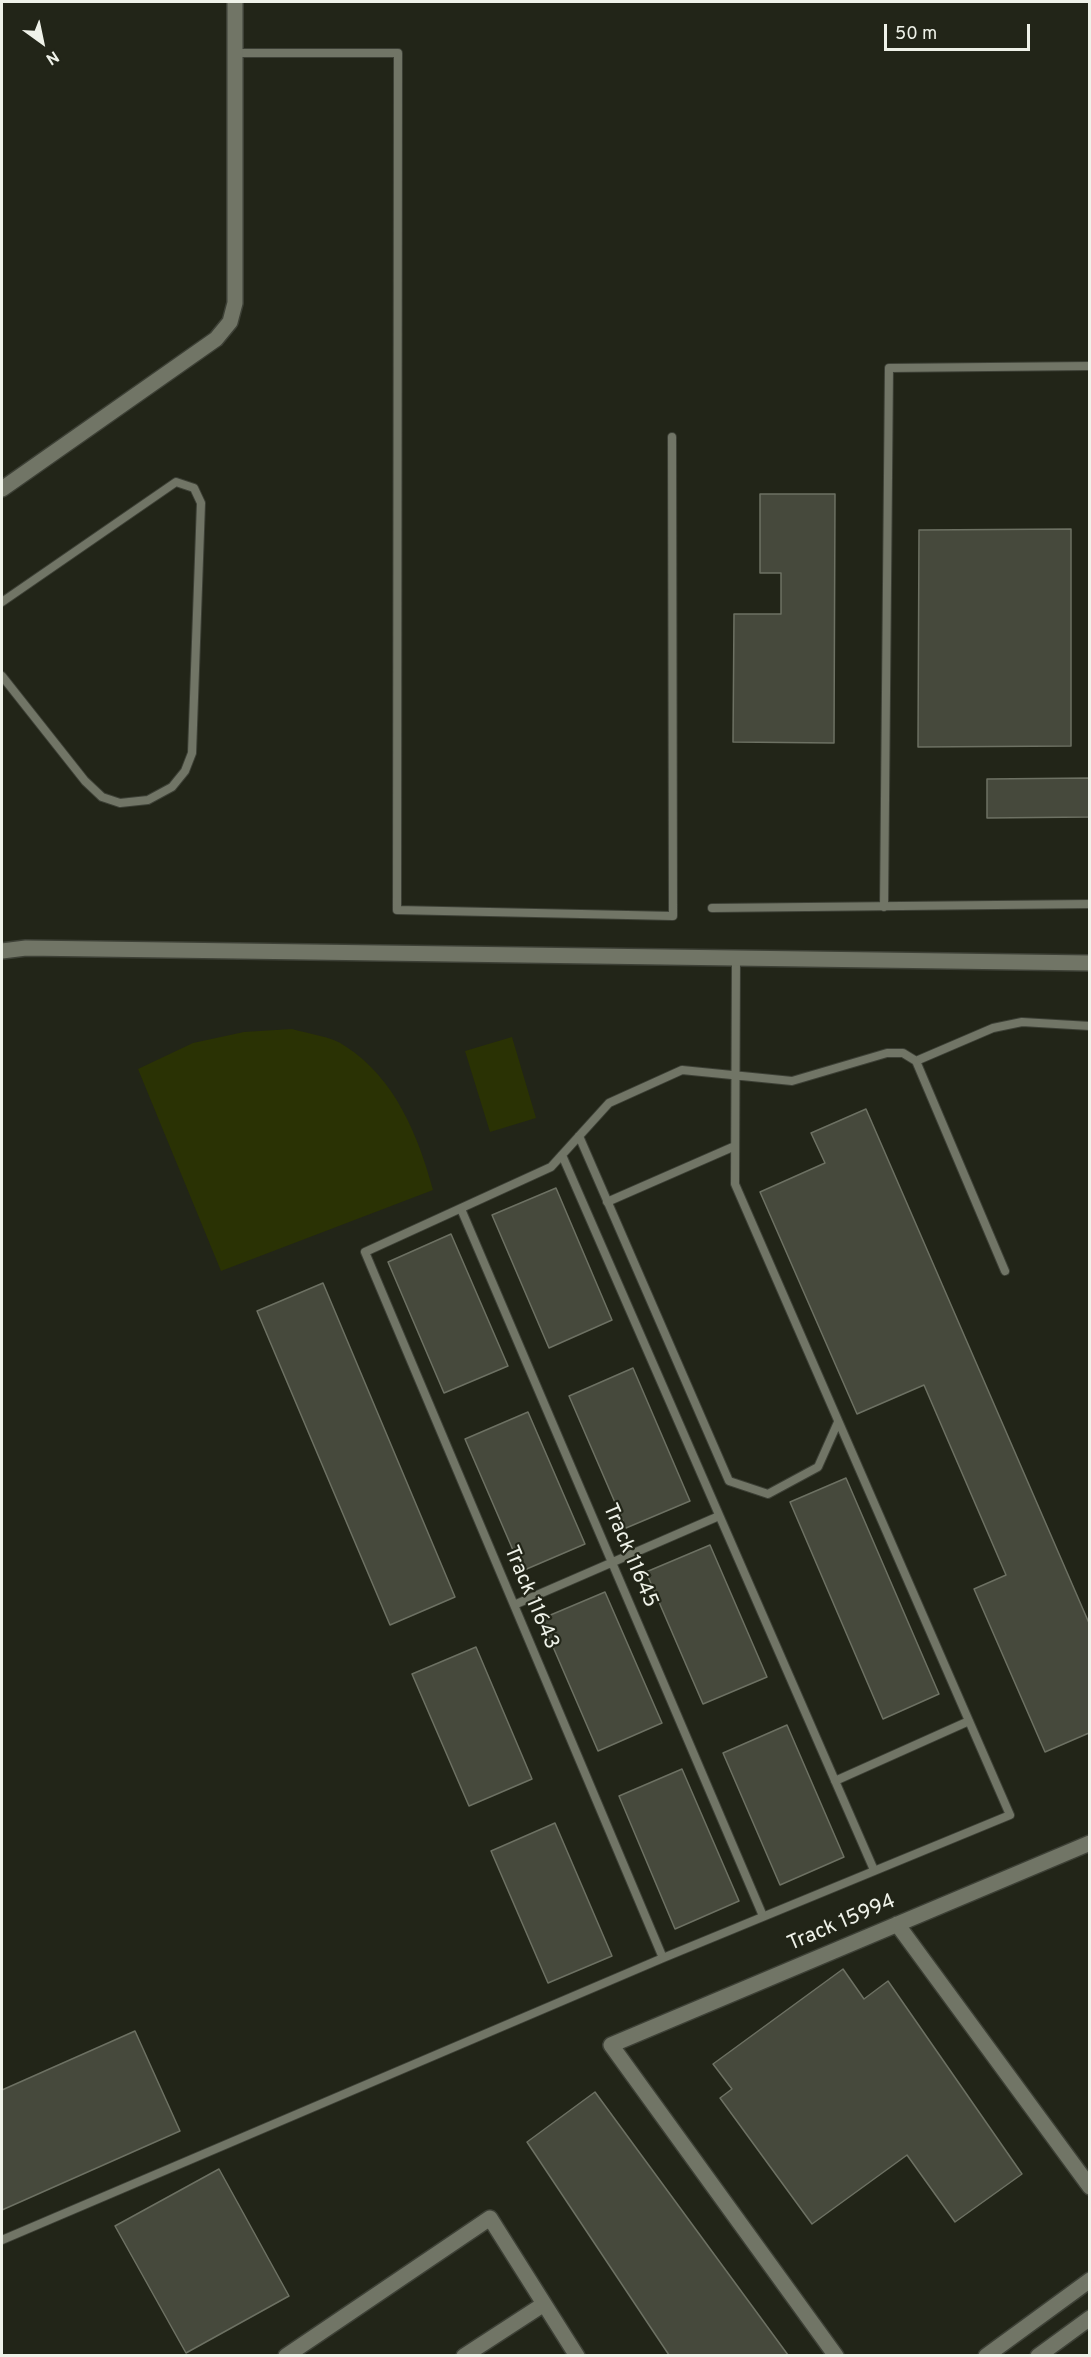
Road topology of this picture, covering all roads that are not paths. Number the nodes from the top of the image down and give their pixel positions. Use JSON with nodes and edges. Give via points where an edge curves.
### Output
{"nodes":[{"id":1,"x":234,"y":2,"type":"edge"},
{"id":2,"x":234,"y":53,"type":"junction"},
{"id":3,"x":1089,"y":366,"type":"edge"},
{"id":4,"x":672,"y":436,"type":"dead end"},
{"id":5,"x":2,"y":489,"type":"edge"},
{"id":6,"x":2,"y":602,"type":"edge"},
{"id":7,"x":2,"y":676,"type":"edge"},
{"id":8,"x":1089,"y":904,"type":"edge"},
{"id":9,"x":884,"y":907,"type":"junction"},
{"id":10,"x":712,"y":908,"type":"dead end"},
{"id":11,"x":2,"y":951,"type":"edge"},
{"id":12,"x":736,"y":960,"type":"junction"},
{"id":13,"x":1089,"y":963,"type":"edge"},
{"id":14,"x":1089,"y":1026,"type":"edge"},
{"id":15,"x":916,"y":1061,"type":"junction"},
{"id":16,"x":737,"y":1075,"type":"junction"},
{"id":17,"x":579,"y":1136,"type":"junction"},
{"id":18,"x":735,"y":1146,"type":"junction"},
{"id":19,"x":562,"y":1155,"type":"junction"},
{"id":20,"x":608,"y":1202,"type":"junction"},
{"id":21,"x":461,"y":1209,"type":"junction"},
{"id":22,"x":1005,"y":1271,"type":"dead end"},
{"id":23,"x":838,"y":1422,"type":"junction"},
{"id":24,"x":719,"y":1516,"type":"junction"},
{"id":25,"x":611,"y":1562,"type":"junction"},
{"id":26,"x":514,"y":1605,"type":"junction"},
{"id":27,"x":969,"y":1721,"type":"junction"},
{"id":28,"x":835,"y":1780,"type":"junction"},
{"id":29,"x":1089,"y":1843,"type":"edge"},
{"id":30,"x":874,"y":1870,"type":"junction"},
{"id":31,"x":763,"y":1916,"type":"junction"},
{"id":32,"x":897,"y":1924,"type":"junction"},
{"id":33,"x":663,"y":1958,"type":"junction"},
{"id":34,"x":1089,"y":2187,"type":"edge"},
{"id":35,"x":2,"y":2240,"type":"edge"},
{"id":36,"x":1089,"y":2280,"type":"edge"},
{"id":37,"x":544,"y":2304,"type":"junction"},
{"id":38,"x":1089,"y":2318,"type":"edge"},
{"id":39,"x":286,"y":2355,"type":"edge"},
{"id":40,"x":464,"y":2355,"type":"edge"},
{"id":41,"x":576,"y":2355,"type":"edge"},
{"id":42,"x":836,"y":2355,"type":"edge"},
{"id":43,"x":986,"y":2355,"type":"edge"},
{"id":44,"x":1038,"y":2355,"type":"edge"}],
"edges":[{"from":1,"to":2,"type":"street"},
{"from":2,"to":4,"type":"lane","via":[[398,53],[398,910],[673,916]]},
{"from":2,"to":5,"type":"street","via":[[235,303],[230,322],[216,339]]},
{"from":3,"to":9,"type":"lane","via":[[889,368]]},
{"from":6,"to":7,"type":"lane","via":[[176,482],[194,488],[201,503],[192,753],[185,771],[172,787],[148,800],[120,803],[102,797]]},
{"from":8,"to":9,"type":"lane"},
{"from":9,"to":10,"type":"lane"},
{"from":11,"to":12,"type":"street","via":[[26,948]]},
{"from":12,"to":13,"type":"street"},
{"from":12,"to":16,"type":"lane"},
{"from":14,"to":15,"type":"lane","via":[[1012,1024],[993,1028]]},
{"from":15,"to":16,"type":"lane","via":[[903,1053],[887,1053],[792,1081]]},
{"from":15,"to":22,"type":"lane"},
{"from":16,"to":17,"type":"lane","via":[[682,1070],[609,1103]]},
{"from":16,"to":18,"type":"lane"},
{"from":17,"to":19,"type":"lane"},
{"from":17,"to":20,"type":"lane"},
{"from":18,"to":20,"type":"lane"},
{"from":18,"to":23,"type":"lane","via":[[735,1184]]},
{"from":19,"to":21,"type":"lane","via":[[551,1167]]},
{"from":19,"to":24,"type":"lane"},
{"from":20,"to":23,"type":"lane","via":[[729,1481],[768,1494],[818,1467]]},
{"from":21,"to":25,"type":"lane","name":"Track 11645"},
{"from":21,"to":26,"type":"lane","name":"Track 11643","via":[[365,1252]]},
{"from":23,"to":27,"type":"lane"},
{"from":24,"to":25,"type":"lane"},
{"from":24,"to":28,"type":"lane"},
{"from":25,"to":26,"type":"lane"},
{"from":25,"to":31,"type":"lane","name":"Track 11645"},
{"from":26,"to":33,"type":"lane","name":"Track 11643"},
{"from":27,"to":28,"type":"lane"},
{"from":27,"to":30,"type":"lane","via":[[1010,1815]]},
{"from":28,"to":30,"type":"lane"},
{"from":29,"to":32,"type":"street","name":"Track 15994"},
{"from":30,"to":31,"type":"lane"},
{"from":31,"to":33,"type":"lane"},
{"from":32,"to":34,"type":"street"},
{"from":32,"to":42,"type":"street","name":"Track 15994","via":[[611,2045]]},
{"from":33,"to":35,"type":"lane"},
{"from":36,"to":43,"type":"street"},
{"from":37,"to":39,"type":"street","via":[[490,2218]]},
{"from":37,"to":40,"type":"street"},
{"from":37,"to":41,"type":"street"},
{"from":38,"to":44,"type":"street"}]}
